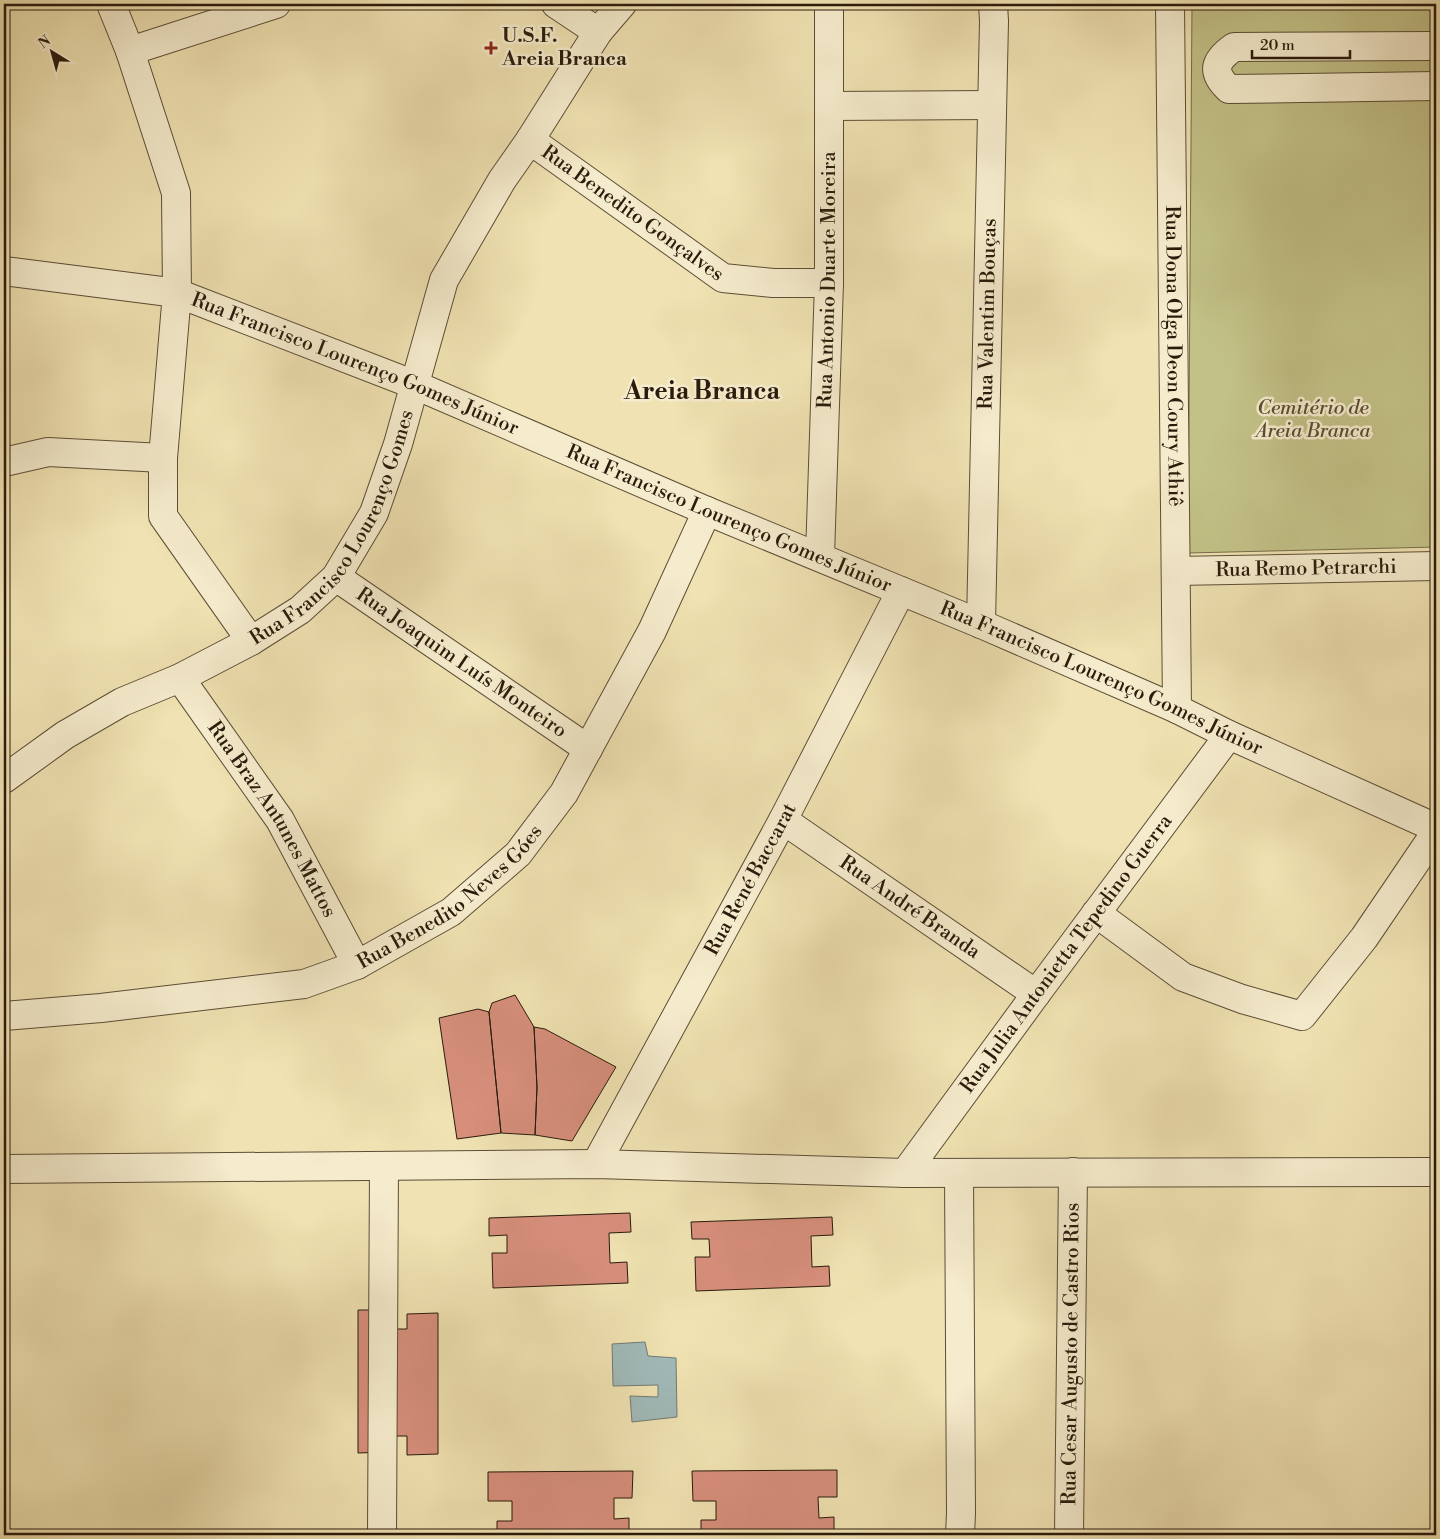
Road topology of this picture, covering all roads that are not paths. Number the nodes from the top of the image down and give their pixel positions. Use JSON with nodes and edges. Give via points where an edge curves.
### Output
{"nodes":[{"id":1,"x":111,"y":4,"type":"edge"},
{"id":2,"x":276,"y":4,"type":"edge"},
{"id":3,"x":556,"y":4,"type":"edge"},
{"id":4,"x":622,"y":4,"type":"edge"},
{"id":5,"x":829,"y":4,"type":"edge"},
{"id":6,"x":993,"y":4,"type":"edge"},
{"id":7,"x":1170,"y":4,"type":"edge"},
{"id":8,"x":598,"y":32,"type":"junction"},
{"id":9,"x":1407,"y":46,"type":"junction"},
{"id":10,"x":1436,"y":46,"type":"edge"},
{"id":11,"x":130,"y":51,"type":"junction"},
{"id":12,"x":1407,"y":86,"type":"junction"},
{"id":13,"x":1436,"y":86,"type":"edge"},
{"id":14,"x":992,"y":105,"type":"junction"},
{"id":15,"x":829,"y":106,"type":"junction"},
{"id":16,"x":530,"y":140,"type":"junction"},
{"id":17,"x":4,"y":271,"type":"edge"},
{"id":18,"x":829,"y":284,"type":"junction"},
{"id":19,"x":177,"y":293,"type":"junction"},
{"id":20,"x":415,"y":385,"type":"junction"},
{"id":21,"x":163,"y":458,"type":"junction"},
{"id":22,"x":4,"y":462,"type":"edge"},
{"id":23,"x":707,"y":511,"type":"junction"},
{"id":24,"x":820,"y":556,"type":"junction"},
{"id":25,"x":1436,"y":566,"type":"edge"},
{"id":26,"x":1176,"y":571,"type":"junction"},
{"id":27,"x":336,"y":577,"type":"junction"},
{"id":28,"x":901,"y":592,"type":"junction"},
{"id":29,"x":981,"y":624,"type":"junction"},
{"id":30,"x":251,"y":641,"type":"junction"},
{"id":31,"x":180,"y":678,"type":"junction"},
{"id":32,"x":1177,"y":709,"type":"junction"},
{"id":33,"x":1229,"y":735,"type":"junction"},
{"id":34,"x":588,"y":749,"type":"junction"},
{"id":35,"x":4,"y":779,"type":"edge"},
{"id":36,"x":783,"y":820,"type":"junction"},
{"id":37,"x":1436,"y":828,"type":"edge"},
{"id":38,"x":1436,"y":832,"type":"edge"},
{"id":39,"x":1096,"y":913,"type":"junction"},
{"id":40,"x":358,"y":965,"type":"junction"},
{"id":41,"x":1036,"y":994,"type":"junction"},
{"id":42,"x":4,"y":1016,"type":"edge"},
{"id":43,"x":596,"y":1164,"type":"junction"},
{"id":44,"x":384,"y":1166,"type":"junction"},
{"id":45,"x":4,"y":1169,"type":"edge"},
{"id":46,"x":1073,"y":1172,"type":"junction"},
{"id":47,"x":1436,"y":1172,"type":"edge"},
{"id":48,"x":905,"y":1173,"type":"junction"},
{"id":49,"x":959,"y":1173,"type":"junction"},
{"id":50,"x":382,"y":1535,"type":"edge"},
{"id":51,"x":960,"y":1535,"type":"edge"},
{"id":52,"x":1069,"y":1535,"type":"edge"}],
"edges":[{"from":1,"to":11,"type":"street"},
{"from":2,"to":11,"type":"street"},
{"from":3,"to":8,"type":"street"},
{"from":4,"to":8,"type":"street","name":"Rua Francisco Lourenço Gomes"},
{"from":5,"to":15,"type":"street","name":"Rua Antonio Duarte Moreira"},
{"from":6,"to":14,"type":"street","name":"Rua Valentim Bouças"},
{"from":7,"to":26,"type":"street","name":"Rua Dona Olga Deon Coury Athiê"},
{"from":8,"to":16,"type":"street","name":"Rua Francisco Lourenço Gomes"},
{"from":9,"to":10,"type":"street"},
{"from":9,"to":12,"type":"street"},
{"from":9,"to":12,"type":"street","via":[[1234,47],[1223,55],[1217,67],[1218,79],[1229,89]]},
{"from":11,"to":19,"type":"street","via":[[176,193]]},
{"from":12,"to":13,"type":"street"},
{"from":14,"to":15,"type":"street"},
{"from":14,"to":29,"type":"street","name":"Rua Valentim Bouças"},
{"from":15,"to":18,"type":"street","name":"Rua Antonio Duarte Moreira"},
{"from":16,"to":18,"type":"street","name":"Rua Benedito Gonçalves","via":[[723,278]]},
{"from":16,"to":20,"type":"street","name":"Rua Francisco Lourenço Gomes","via":[[502,180],[444,280]]},
{"from":17,"to":19,"type":"street","name":"Rua Francisco Lourenço Gomes Júnior"},
{"from":18,"to":24,"type":"street","name":"Rua Antonio Duarte Moreira"},
{"from":19,"to":20,"type":"street","name":"Rua Francisco Lourenço Gomes Júnior"},
{"from":19,"to":21,"type":"street"},
{"from":20,"to":23,"type":"street","name":"Rua Francisco Lourenço Gomes Júnior"},
{"from":20,"to":27,"type":"street","name":"Rua Francisco Lourenço Gomes","via":[[374,513]]},
{"from":21,"to":22,"type":"street","via":[[48,452]]},
{"from":21,"to":30,"type":"street","via":[[163,516]]},
{"from":23,"to":24,"type":"street","name":"Rua Francisco Lourenço Gomes Júnior"},
{"from":23,"to":34,"type":"street","name":"Rua Benedito Neves Góes","via":[[652,631]]},
{"from":24,"to":28,"type":"street","name":"Rua Francisco Lourenço Gomes Júnior"},
{"from":25,"to":26,"type":"street","name":"Rua Remo Petrarchi"},
{"from":26,"to":32,"type":"street","name":"Rua Dona Olga Deon Coury Athiê"},
{"from":27,"to":30,"type":"street","name":"Rua Francisco Lourenço Gomes","via":[[300,610]]},
{"from":27,"to":34,"type":"street","name":"Rua Joaquim Luís Monteiro"},
{"from":28,"to":29,"type":"street","name":"Rua Francisco Lourenço Gomes Júnior"},
{"from":28,"to":36,"type":"street","name":"Rua René Baccarat"},
{"from":29,"to":32,"type":"street","name":"Rua Francisco Lourenço Gomes Júnior"},
{"from":30,"to":31,"type":"street","name":"Rua Francisco Lourenço Gomes"},
{"from":31,"to":35,"type":"street","name":"Rua Francisco Lourenço Gomes","via":[[122,702],[65,735]]},
{"from":31,"to":40,"type":"street","name":"Rua Braz Antunes Mattos","via":[[280,820]]},
{"from":32,"to":33,"type":"street","name":"Rua Francisco Lourenço Gomes Júnior"},
{"from":33,"to":37,"type":"street","name":"Rua Francisco Lourenço Gomes Júnior"},
{"from":33,"to":39,"type":"street","name":"Rua Julia Antonietta Tepedino Guerra"},
{"from":34,"to":40,"type":"street","name":"Rua Benedito Neves Góes","via":[[564,793],[518,854],[452,912]]},
{"from":36,"to":41,"type":"street","name":"Rua André Branda"},
{"from":36,"to":43,"type":"street","name":"Rua René Baccarat"},
{"from":38,"to":39,"type":"street","via":[[1364,938],[1302,1016],[1242,999],[1183,977]]},
{"from":39,"to":41,"type":"street","name":"Rua Julia Antonietta Tepedino Guerra"},
{"from":40,"to":42,"type":"street","name":"Rua Benedito Neves Góes","via":[[304,984]]},
{"from":41,"to":48,"type":"street","name":"Rua Julia Antonietta Tepedino Guerra"},
{"from":43,"to":44,"type":"street"},
{"from":43,"to":48,"type":"street"},
{"from":44,"to":45,"type":"street"},
{"from":44,"to":50,"type":"street"},
{"from":46,"to":47,"type":"street"},
{"from":46,"to":49,"type":"street"},
{"from":46,"to":52,"type":"street","name":"Rua Cesar Augusto de Castro Rios"},
{"from":48,"to":49,"type":"street"},
{"from":49,"to":51,"type":"street"}]}
